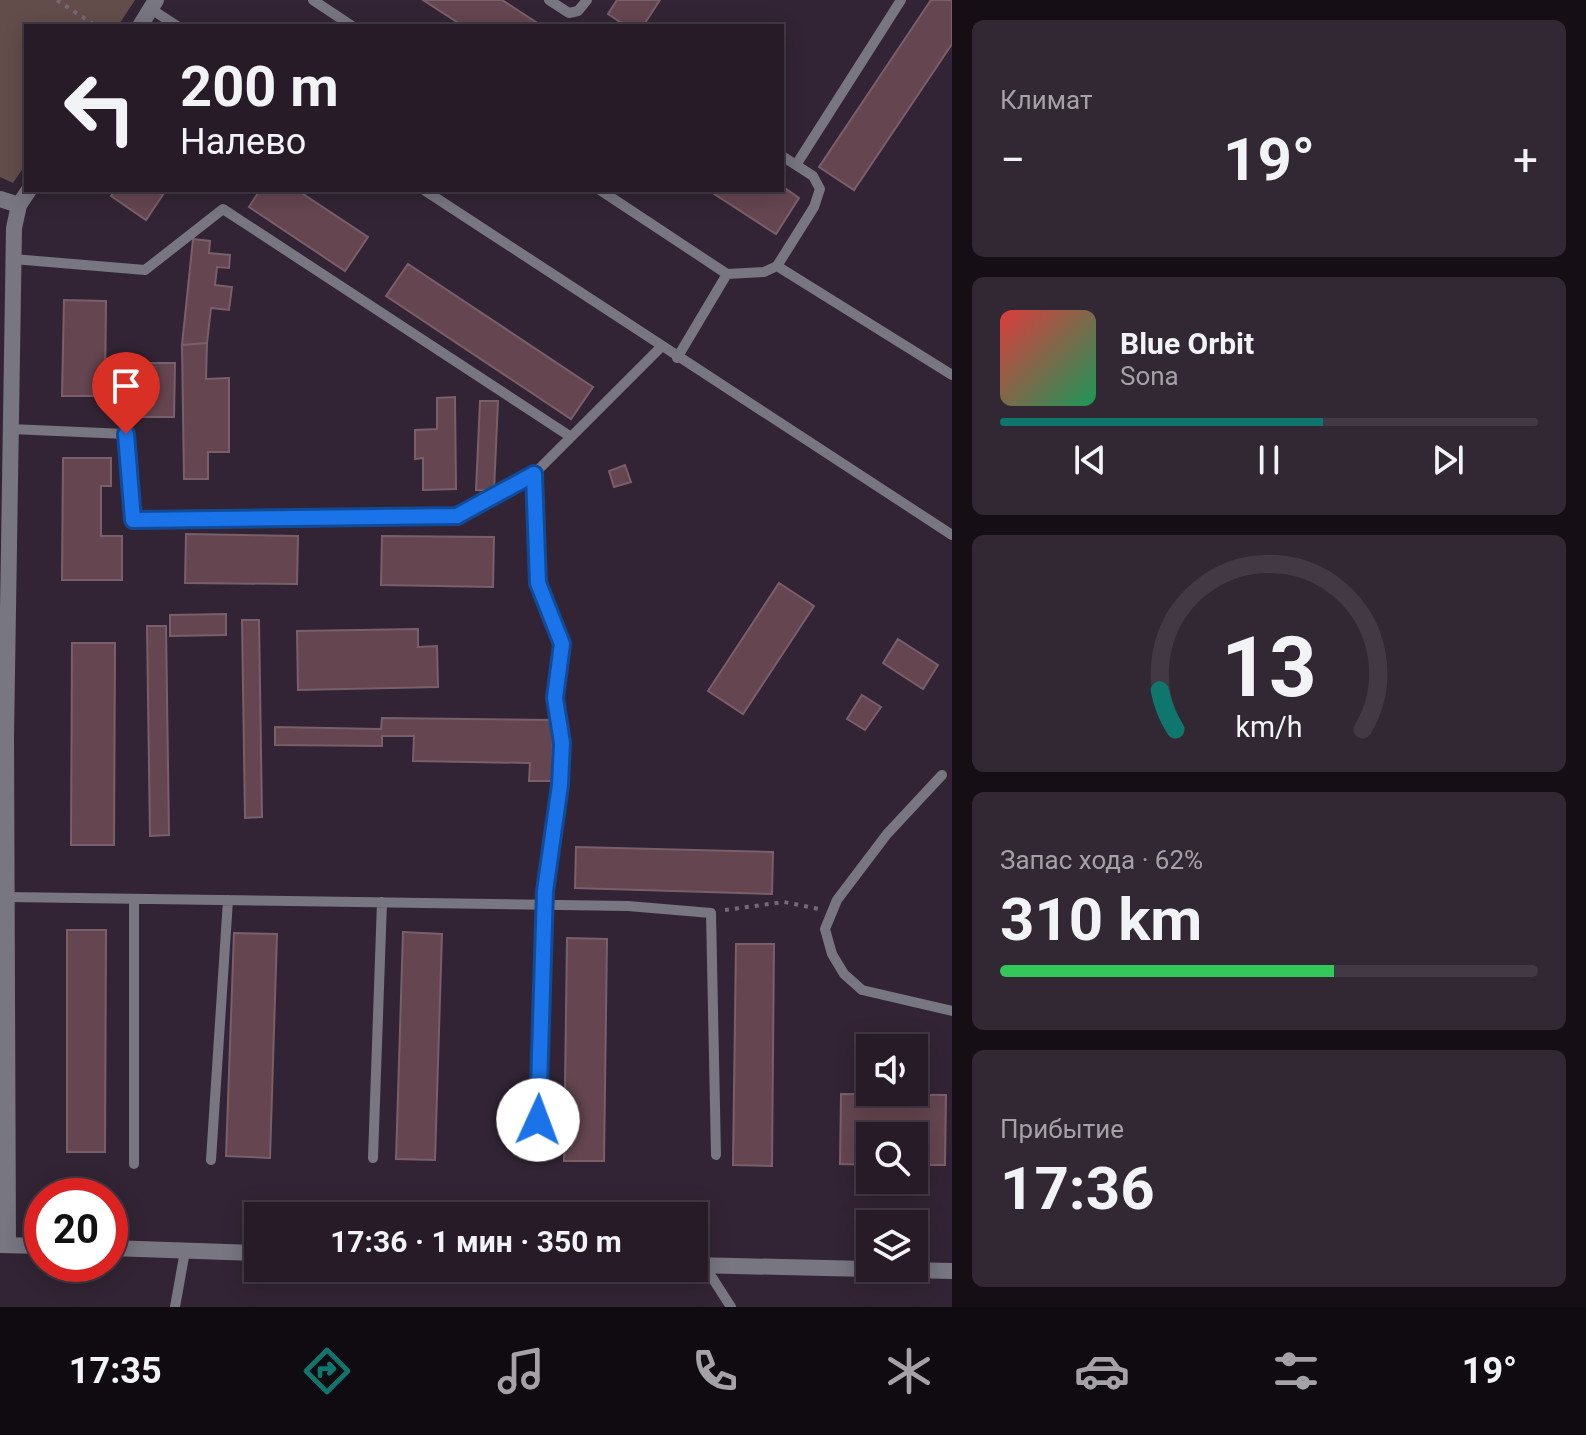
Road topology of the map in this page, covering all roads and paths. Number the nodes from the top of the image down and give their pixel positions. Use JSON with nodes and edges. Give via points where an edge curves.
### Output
{"nodes":[{"id":1,"x":57,"y":0,"type":"edge"},
{"id":2,"x":313,"y":0,"type":"edge"},
{"id":3,"x":549,"y":0,"type":"edge"},
{"id":4,"x":587,"y":0,"type":"edge"},
{"id":5,"x":901,"y":0,"type":"edge"},
{"id":6,"x":154,"y":4,"type":"edge"},
{"id":7,"x":93,"y":24,"type":"edge"},
{"id":8,"x":141,"y":24,"type":"edge"},
{"id":9,"x":175,"y":24,"type":"edge"},
{"id":10,"x":349,"y":24,"type":"edge"},
{"id":11,"x":784,"y":157,"type":"edge"},
{"id":12,"x":796,"y":165,"type":"junction"},
{"id":13,"x":28,"y":192,"type":"edge"},
{"id":14,"x":427,"y":192,"type":"edge"},
{"id":15,"x":603,"y":192,"type":"edge"},
{"id":16,"x":0,"y":199,"type":"edge"},
{"id":17,"x":19,"y":205,"type":"junction"},
{"id":18,"x":13,"y":259,"type":"junction"},
{"id":19,"x":777,"y":266,"type":"junction"},
{"id":20,"x":727,"y":274,"type":"junction"},
{"id":21,"x":661,"y":347,"type":"junction"},
{"id":22,"x":677,"y":358,"type":"junction"},
{"id":23,"x":952,"y":375,"type":"edge"},
{"id":24,"x":11,"y":429,"type":"junction"},
{"id":25,"x":571,"y":437,"type":"junction"},
{"id":26,"x":534,"y":474,"type":"junction"},
{"id":27,"x":952,"y":535,"type":"edge"},
{"id":28,"x":3,"y":737,"type":"edge"},
{"id":29,"x":942,"y":775,"type":"dead end"},
{"id":30,"x":7,"y":897,"type":"junction"},
{"id":31,"x":134,"y":899,"type":"junction"},
{"id":32,"x":228,"y":900,"type":"junction"},
{"id":33,"x":382,"y":902,"type":"junction"},
{"id":34,"x":546,"y":905,"type":"junction"},
{"id":35,"x":711,"y":913,"type":"junction"},
{"id":36,"x":831,"y":915,"type":"junction"},
{"id":37,"x":952,"y":1011,"type":"edge"},
{"id":38,"x":537,"y":1151,"type":"dead end"},
{"id":39,"x":716,"y":1155,"type":"dead end"},
{"id":40,"x":373,"y":1158,"type":"dead end"},
{"id":41,"x":211,"y":1160,"type":"dead end"},
{"id":42,"x":134,"y":1164,"type":"dead end"},
{"id":43,"x":4,"y":1245,"type":"edge"},
{"id":44,"x":24,"y":1246,"type":"edge"},
{"id":45,"x":128,"y":1249,"type":"edge"},
{"id":46,"x":185,"y":1251,"type":"junction"},
{"id":47,"x":244,"y":1253,"type":"edge"},
{"id":48,"x":708,"y":1265,"type":"edge"},
{"id":49,"x":952,"y":1271,"type":"edge"},
{"id":50,"x":708,"y":1277,"type":"edge"},
{"id":51,"x":175,"y":1307,"type":"edge"},
{"id":52,"x":731,"y":1307,"type":"edge"}],
"edges":[{"from":1,"to":7,"type":"path"},
{"from":2,"to":10,"type":"lane"},
{"from":3,"to":4,"type":"lane","via":[[569,13]]},
{"from":5,"to":12,"type":"lane"},
{"from":6,"to":8,"type":"street"},
{"from":6,"to":9,"type":"lane"},
{"from":11,"to":12,"type":"lane"},
{"from":12,"to":19,"type":"lane","via":[[813,176],[820,189]]},
{"from":13,"to":17,"type":"street"},
{"from":14,"to":21,"type":"lane"},
{"from":15,"to":20,"type":"lane"},
{"from":16,"to":17,"type":"street"},
{"from":17,"to":18,"type":"street"},
{"from":18,"to":24,"type":"street"},
{"from":18,"to":25,"type":"lane","via":[[145,270],[223,209]]},
{"from":19,"to":20,"type":"lane"},
{"from":19,"to":23,"type":"lane"},
{"from":20,"to":22,"type":"lane"},
{"from":21,"to":22,"type":"lane"},
{"from":21,"to":25,"type":"lane"},
{"from":22,"to":27,"type":"lane"},
{"from":24,"to":26,"type":"lane","via":[[126,434],[133,520],[457,516]]},
{"from":24,"to":28,"type":"street"},
{"from":25,"to":26,"type":"lane"},
{"from":26,"to":34,"type":"lane","via":[[538,583],[562,644],[555,698],[562,743],[560,785]]},
{"from":28,"to":30,"type":"street"},
{"from":29,"to":36,"type":"lane","via":[[887,834]]},
{"from":30,"to":31,"type":"lane"},
{"from":30,"to":43,"type":"street"},
{"from":31,"to":32,"type":"lane"},
{"from":31,"to":42,"type":"lane"},
{"from":32,"to":33,"type":"lane"},
{"from":32,"to":41,"type":"lane"},
{"from":33,"to":34,"type":"lane"},
{"from":33,"to":40,"type":"lane"},
{"from":34,"to":35,"type":"lane"},
{"from":34,"to":38,"type":"lane"},
{"from":35,"to":36,"type":"path","via":[[784,902],[812,905]]},
{"from":35,"to":39,"type":"lane"},
{"from":36,"to":37,"type":"lane","via":[[825,929],[832,954],[862,990]]},
{"from":43,"to":44,"type":"street"},
{"from":45,"to":46,"type":"street"},
{"from":46,"to":47,"type":"street"},
{"from":46,"to":51,"type":"lane"},
{"from":48,"to":49,"type":"street"},
{"from":50,"to":52,"type":"lane"}]}
